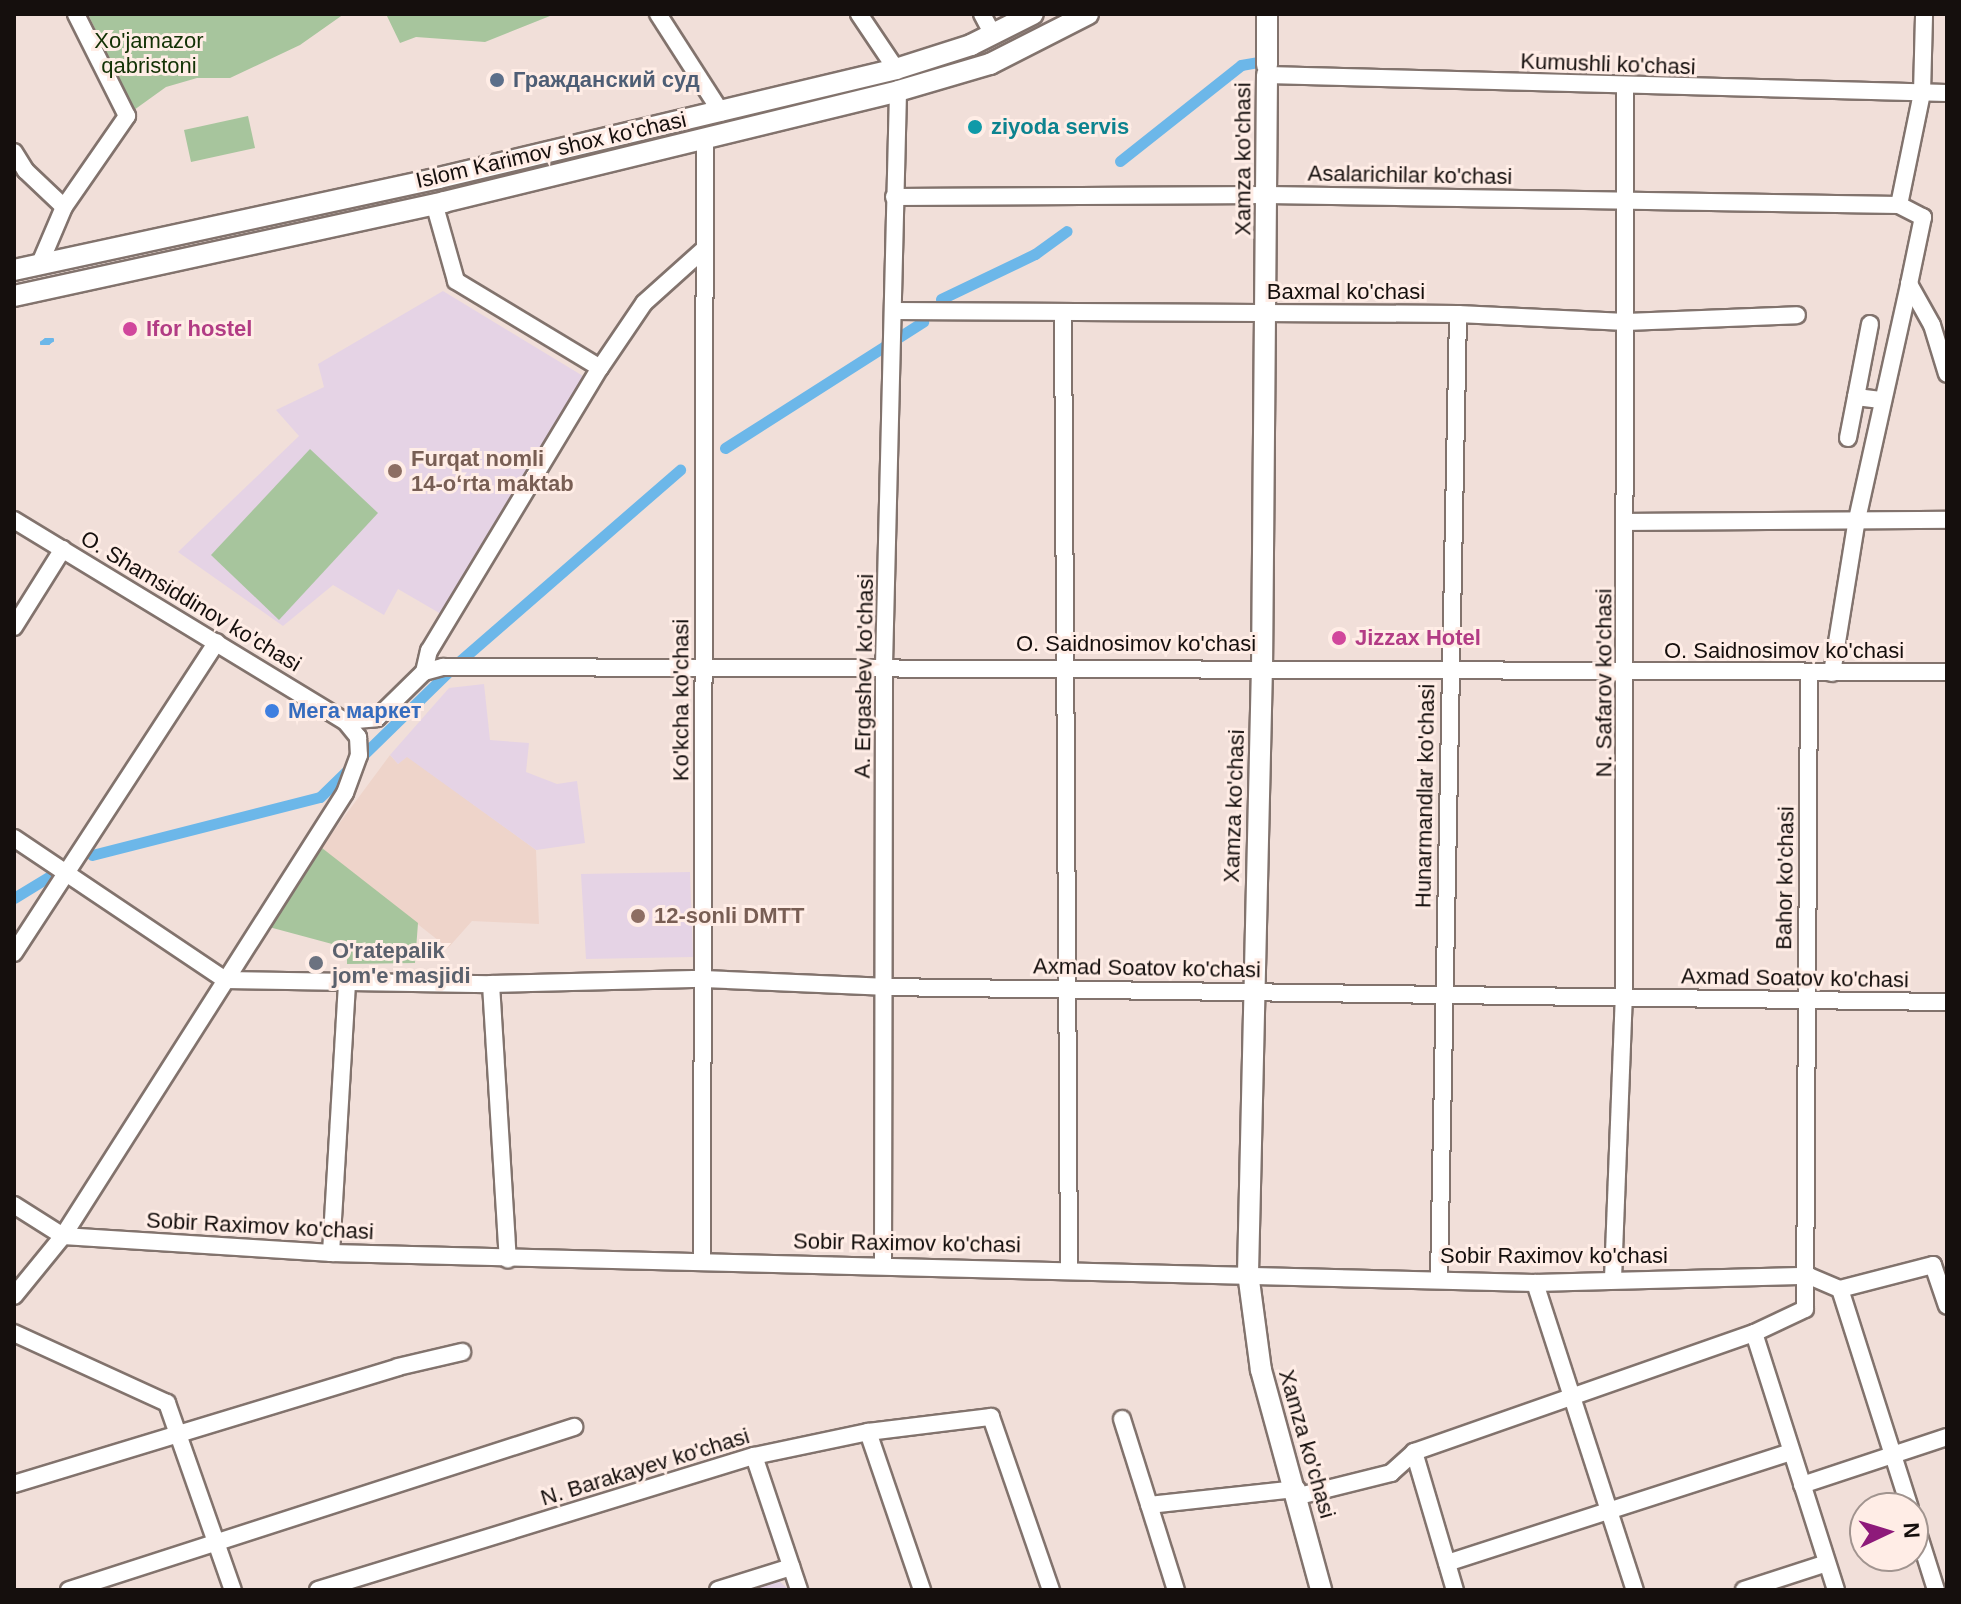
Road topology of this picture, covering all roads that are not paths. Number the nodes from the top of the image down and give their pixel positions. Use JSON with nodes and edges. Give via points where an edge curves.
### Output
{"nodes":[{"id":1,"x":76,"y":14,"type":"edge"},
{"id":2,"x":658,"y":14,"type":"edge"},
{"id":3,"x":859,"y":14,"type":"edge"},
{"id":4,"x":982,"y":14,"type":"edge"},
{"id":5,"x":1033,"y":14,"type":"edge"},
{"id":6,"x":1088,"y":14,"type":"edge"},
{"id":7,"x":1267,"y":14,"type":"edge"},
{"id":8,"x":1924,"y":14,"type":"edge"},
{"id":9,"x":993,"y":35,"type":"junction"},
{"id":10,"x":1267,"y":65,"type":"junction"},
{"id":11,"x":896,"y":69,"type":"junction"},
{"id":12,"x":1625,"y":86,"type":"junction"},
{"id":13,"x":898,"y":91,"type":"junction"},
{"id":14,"x":1922,"y":93,"type":"junction"},
{"id":15,"x":1947,"y":93,"type":"edge"},
{"id":16,"x":721,"y":112,"type":"junction"},
{"id":17,"x":705,"y":139,"type":"junction"},
{"id":18,"x":14,"y":152,"type":"edge"},
{"id":19,"x":439,"y":178,"type":"junction"},
{"id":20,"x":1267,"y":195,"type":"junction"},
{"id":21,"x":340,"y":197,"type":"junction"},
{"id":22,"x":894,"y":197,"type":"junction"},
{"id":23,"x":1625,"y":201,"type":"junction"},
{"id":24,"x":439,"y":202,"type":"junction"},
{"id":25,"x":1899,"y":205,"type":"junction"},
{"id":26,"x":64,"y":207,"type":"junction"},
{"id":27,"x":344,"y":221,"type":"junction"},
{"id":28,"x":702,"y":251,"type":"junction"},
{"id":29,"x":41,"y":261,"type":"junction"},
{"id":30,"x":14,"y":270,"type":"edge"},
{"id":31,"x":1909,"y":284,"type":"junction"},
{"id":32,"x":14,"y":296,"type":"edge"},
{"id":33,"x":894,"y":311,"type":"junction"},
{"id":34,"x":1063,"y":314,"type":"junction"},
{"id":35,"x":1266,"y":314,"type":"junction"},
{"id":36,"x":1458,"y":314,"type":"junction"},
{"id":37,"x":1797,"y":315,"type":"dead end"},
{"id":38,"x":1626,"y":322,"type":"junction"},
{"id":39,"x":1870,"y":324,"type":"dead end"},
{"id":40,"x":600,"y":368,"type":"junction"},
{"id":41,"x":1947,"y":374,"type":"edge"},
{"id":42,"x":1856,"y":397,"type":"junction"},
{"id":43,"x":1881,"y":400,"type":"junction"},
{"id":44,"x":1848,"y":438,"type":"dead end"},
{"id":45,"x":14,"y":520,"type":"edge"},
{"id":46,"x":1947,"y":520,"type":"edge"},
{"id":47,"x":1626,"y":522,"type":"junction"},
{"id":48,"x":1856,"y":524,"type":"junction"},
{"id":49,"x":63,"y":549,"type":"junction"},
{"id":50,"x":14,"y":627,"type":"edge"},
{"id":51,"x":217,"y":642,"type":"junction"},
{"id":52,"x":702,"y":665,"type":"junction"},
{"id":53,"x":884,"y":665,"type":"junction"},
{"id":54,"x":1262,"y":666,"type":"junction"},
{"id":55,"x":1063,"y":667,"type":"junction"},
{"id":56,"x":1448,"y":668,"type":"junction"},
{"id":57,"x":424,"y":672,"type":"junction"},
{"id":58,"x":1947,"y":672,"type":"edge"},
{"id":59,"x":1627,"y":673,"type":"junction"},
{"id":60,"x":1832,"y":673,"type":"junction"},
{"id":61,"x":1809,"y":674,"type":"junction"},
{"id":62,"x":345,"y":721,"type":"junction"},
{"id":63,"x":14,"y":838,"type":"edge"},
{"id":64,"x":67,"y":873,"type":"junction"},
{"id":65,"x":14,"y":953,"type":"edge"},
{"id":66,"x":703,"y":979,"type":"junction"},
{"id":67,"x":225,"y":980,"type":"junction"},
{"id":68,"x":347,"y":984,"type":"junction"},
{"id":69,"x":491,"y":984,"type":"junction"},
{"id":70,"x":883,"y":987,"type":"junction"},
{"id":71,"x":1064,"y":987,"type":"junction"},
{"id":72,"x":1253,"y":992,"type":"junction"},
{"id":73,"x":1444,"y":996,"type":"junction"},
{"id":74,"x":1624,"y":997,"type":"junction"},
{"id":75,"x":1805,"y":999,"type":"junction"},
{"id":76,"x":1947,"y":1002,"type":"edge"},
{"id":77,"x":14,"y":1205,"type":"edge"},
{"id":78,"x":63,"y":1236,"type":"junction"},
{"id":79,"x":331,"y":1253,"type":"junction"},
{"id":80,"x":508,"y":1259,"type":"junction"},
{"id":81,"x":702,"y":1261,"type":"junction"},
{"id":82,"x":883,"y":1263,"type":"junction"},
{"id":83,"x":1069,"y":1270,"type":"junction"},
{"id":84,"x":1248,"y":1273,"type":"junction"},
{"id":85,"x":1809,"y":1276,"type":"junction"},
{"id":86,"x":1439,"y":1278,"type":"junction"},
{"id":87,"x":1613,"y":1279,"type":"junction"},
{"id":88,"x":1535,"y":1283,"type":"junction"},
{"id":89,"x":1840,"y":1289,"type":"junction"},
{"id":90,"x":14,"y":1296,"type":"edge"},
{"id":91,"x":1947,"y":1306,"type":"edge"},
{"id":92,"x":14,"y":1333,"type":"edge"},
{"id":93,"x":1754,"y":1333,"type":"junction"},
{"id":94,"x":462,"y":1352,"type":"dead end"},
{"id":95,"x":1569,"y":1396,"type":"junction"},
{"id":96,"x":1122,"y":1419,"type":"dead end"},
{"id":97,"x":574,"y":1427,"type":"dead end"},
{"id":98,"x":868,"y":1432,"type":"junction"},
{"id":99,"x":178,"y":1433,"type":"junction"},
{"id":100,"x":1947,"y":1437,"type":"edge"},
{"id":101,"x":1414,"y":1452,"type":"junction"},
{"id":102,"x":1791,"y":1452,"type":"junction"},
{"id":103,"x":1893,"y":1455,"type":"junction"},
{"id":104,"x":754,"y":1456,"type":"junction"},
{"id":105,"x":14,"y":1484,"type":"edge"},
{"id":106,"x":1802,"y":1485,"type":"junction"},
{"id":107,"x":1905,"y":1492,"type":"edge"},
{"id":108,"x":1298,"y":1493,"type":"junction"},
{"id":109,"x":1149,"y":1505,"type":"junction"},
{"id":110,"x":1607,"y":1511,"type":"junction"},
{"id":111,"x":217,"y":1541,"type":"junction"},
{"id":112,"x":1447,"y":1563,"type":"junction"},
{"id":113,"x":1827,"y":1563,"type":"junction"},
{"id":114,"x":791,"y":1567,"type":"junction"},
{"id":115,"x":1929,"y":1568,"type":"edge"},
{"id":116,"x":1171,"y":1589,"type":"edge"},
{"id":117,"x":69,"y":1590,"type":"edge"},
{"id":118,"x":233,"y":1590,"type":"edge"},
{"id":119,"x":318,"y":1590,"type":"edge"},
{"id":120,"x":718,"y":1590,"type":"edge"},
{"id":121,"x":799,"y":1590,"type":"edge"},
{"id":122,"x":922,"y":1590,"type":"edge"},
{"id":123,"x":1051,"y":1590,"type":"edge"},
{"id":124,"x":1321,"y":1590,"type":"edge"},
{"id":125,"x":1455,"y":1590,"type":"edge"},
{"id":126,"x":1635,"y":1590,"type":"edge"},
{"id":127,"x":1744,"y":1590,"type":"edge"},
{"id":128,"x":1836,"y":1590,"type":"edge"},
{"id":129,"x":1936,"y":1590,"type":"edge"}],
"edges":[{"from":1,"to":26,"type":"street","via":[[127,116]]},
{"from":2,"to":16,"type":"street"},
{"from":3,"to":11,"type":"street"},
{"from":4,"to":9,"type":"street"},
{"from":5,"to":9,"type":"main road","name":"Islom Karimov shox ko'chasi"},
{"from":6,"to":13,"type":"main road","name":"Islom Karimov shox ko'chasi","via":[[990,64]]},
{"from":7,"to":10,"type":"main road","name":"Xamza ko'chasi"},
{"from":8,"to":14,"type":"street"},
{"from":9,"to":11,"type":"main road","name":"Islom Karimov shox ko'chasi"},
{"from":10,"to":12,"type":"street","name":"Kumushli ko'chasi"},
{"from":10,"to":20,"type":"main road","name":"Xamza ko'chasi"},
{"from":11,"to":16,"type":"main road","name":"Islom Karimov shox ko'chasi"},
{"from":12,"to":14,"type":"street","name":"Kumushli ko'chasi"},
{"from":12,"to":23,"type":"street","name":"N. Safarov ko'chasi"},
{"from":13,"to":17,"type":"main road","name":"Islom Karimov shox ko'chasi"},
{"from":13,"to":22,"type":"street","name":"A. Ergashev ko'chasi"},
{"from":14,"to":15,"type":"street","name":"Kumushli ko'chasi"},
{"from":14,"to":25,"type":"street"},
{"from":16,"to":19,"type":"main road","name":"Islom Karimov shox ko'chasi"},
{"from":17,"to":24,"type":"main road","name":"Islom Karimov shox ko'chasi"},
{"from":17,"to":28,"type":"street","name":"Ko'kcha ko'chasi"},
{"from":18,"to":26,"type":"street"},
{"from":19,"to":21,"type":"main road","name":"Islom Karimov shox ko'chasi"},
{"from":19,"to":24,"type":"main road","via":[[432,194]]},
{"from":20,"to":22,"type":"street","name":"Asalarichilar ko'chasi"},
{"from":20,"to":23,"type":"street","name":"Asalarichilar ko'chasi"},
{"from":20,"to":35,"type":"main road","name":"Xamza ko'chasi"},
{"from":21,"to":27,"type":"main road","via":[[353,207]]},
{"from":21,"to":29,"type":"main road","name":"Islom Karimov shox ko'chasi"},
{"from":22,"to":33,"type":"street","name":"A. Ergashev ko'chasi"},
{"from":23,"to":25,"type":"street","name":"Asalarichilar ko'chasi"},
{"from":23,"to":38,"type":"street","name":"N. Safarov ko'chasi"},
{"from":24,"to":27,"type":"main road","name":"Islom Karimov shox ko'chasi"},
{"from":24,"to":40,"type":"street","via":[[456,281]]},
{"from":25,"to":31,"type":"street","name":"Asalarichilar ko'chasi","via":[[1923,217]]},
{"from":26,"to":29,"type":"street"},
{"from":27,"to":32,"type":"main road","name":"Islom Karimov shox ko'chasi"},
{"from":28,"to":40,"type":"street","via":[[644,303]]},
{"from":28,"to":52,"type":"street","name":"Ko'kcha ko'chasi"},
{"from":29,"to":30,"type":"main road","name":"Islom Karimov shox ko'chasi"},
{"from":31,"to":41,"type":"street","via":[[1932,325]]},
{"from":31,"to":43,"type":"street"},
{"from":33,"to":34,"type":"street","name":"Baxmal ko'chasi"},
{"from":33,"to":53,"type":"street","name":"A. Ergashev ko'chasi"},
{"from":34,"to":35,"type":"street","name":"Baxmal ko'chasi"},
{"from":34,"to":55,"type":"street"},
{"from":35,"to":36,"type":"street","name":"Baxmal ko'chasi"},
{"from":35,"to":54,"type":"main road","name":"Xamza ko'chasi"},
{"from":36,"to":38,"type":"street","name":"Baxmal ko'chasi"},
{"from":36,"to":56,"type":"street","name":"Hunarmandlar ko'chasi"},
{"from":37,"to":38,"type":"street","name":"Baxmal ko'chasi"},
{"from":38,"to":47,"type":"street","name":"N. Safarov ko'chasi"},
{"from":39,"to":42,"type":"street"},
{"from":40,"to":57,"type":"street","via":[[429,651]]},
{"from":42,"to":43,"type":"street"},
{"from":42,"to":44,"type":"street"},
{"from":43,"to":48,"type":"street"},
{"from":45,"to":49,"type":"street","name":"O. Shamsiddinov ko'chasi"},
{"from":46,"to":48,"type":"street"},
{"from":47,"to":48,"type":"street"},
{"from":47,"to":59,"type":"street","name":"N. Safarov ko'chasi"},
{"from":48,"to":60,"type":"street"},
{"from":49,"to":50,"type":"street"},
{"from":49,"to":51,"type":"street","name":"O. Shamsiddinov ko'chasi"},
{"from":51,"to":62,"type":"street","name":"O. Shamsiddinov ko'chasi"},
{"from":51,"to":64,"type":"street"},
{"from":52,"to":53,"type":"street","name":"O. Saidnosimov ko'chasi"},
{"from":52,"to":57,"type":"street","name":"O. Saidnosimov ko'chasi","via":[[443,667]]},
{"from":52,"to":66,"type":"street","name":"Ko'kcha ko'chasi"},
{"from":53,"to":55,"type":"street","name":"O. Saidnosimov ko'chasi"},
{"from":53,"to":70,"type":"street","name":"A. Ergashev ko'chasi"},
{"from":54,"to":55,"type":"street","name":"O. Saidnosimov ko'chasi"},
{"from":54,"to":56,"type":"street","name":"O. Saidnosimov ko'chasi"},
{"from":54,"to":72,"type":"main road","name":"Xamza ko'chasi"},
{"from":55,"to":71,"type":"street"},
{"from":56,"to":59,"type":"street","name":"O. Saidnosimov ko'chasi"},
{"from":56,"to":73,"type":"street","name":"Hunarmandlar ko'chasi"},
{"from":57,"to":62,"type":"street","via":[[377,718]]},
{"from":58,"to":60,"type":"street","name":"O. Saidnosimov ko'chasi"},
{"from":59,"to":61,"type":"street","name":"O. Saidnosimov ko'chasi"},
{"from":59,"to":74,"type":"street","name":"N. Safarov ko'chasi"},
{"from":60,"to":61,"type":"street","name":"O. Saidnosimov ko'chasi"},
{"from":61,"to":75,"type":"street","name":"Bahor ko'chasi"},
{"from":62,"to":67,"type":"street","via":[[358,737],[357,761],[345,793]]},
{"from":63,"to":64,"type":"street"},
{"from":64,"to":65,"type":"street"},
{"from":64,"to":67,"type":"street"},
{"from":66,"to":69,"type":"street","name":"Axmad Soatov ko'chasi"},
{"from":66,"to":70,"type":"street","name":"Axmad Soatov ko'chasi"},
{"from":66,"to":81,"type":"street","name":"Ko'kcha ko'chasi"},
{"from":67,"to":68,"type":"street","name":"Axmad Soatov ko'chasi"},
{"from":67,"to":78,"type":"street"},
{"from":68,"to":69,"type":"street","name":"Axmad Soatov ko'chasi"},
{"from":68,"to":79,"type":"street"},
{"from":69,"to":80,"type":"street"},
{"from":70,"to":71,"type":"street","name":"Axmad Soatov ko'chasi"},
{"from":70,"to":82,"type":"street","name":"A. Ergashev ko'chasi"},
{"from":71,"to":72,"type":"street","name":"Axmad Soatov ko'chasi"},
{"from":71,"to":83,"type":"street"},
{"from":72,"to":73,"type":"street","name":"Axmad Soatov ko'chasi"},
{"from":72,"to":84,"type":"main road","name":"Xamza ko'chasi"},
{"from":73,"to":74,"type":"street","name":"Axmad Soatov ko'chasi"},
{"from":73,"to":86,"type":"street","name":"Hunarmandlar ko'chasi"},
{"from":74,"to":75,"type":"street","name":"Axmad Soatov ko'chasi"},
{"from":74,"to":87,"type":"street","name":"N. Safarov ko'chasi"},
{"from":75,"to":76,"type":"street","name":"Axmad Soatov ko'chasi"},
{"from":75,"to":85,"type":"street","name":"Bahor ko'chasi"},
{"from":77,"to":78,"type":"street","name":"Sobir Raximov ko'chasi"},
{"from":78,"to":79,"type":"street","name":"Sobir Raximov ko'chasi"},
{"from":78,"to":90,"type":"street"},
{"from":79,"to":80,"type":"street","name":"Sobir Raximov ko'chasi"},
{"from":80,"to":81,"type":"street","name":"Sobir Raximov ko'chasi"},
{"from":81,"to":82,"type":"street","name":"Sobir Raximov ko'chasi"},
{"from":82,"to":83,"type":"street","name":"Sobir Raximov ko'chasi"},
{"from":83,"to":84,"type":"street","name":"Sobir Raximov ko'chasi"},
{"from":84,"to":86,"type":"street","name":"Sobir Raximov ko'chasi"},
{"from":84,"to":108,"type":"main road","name":"Xamza ko'chasi","via":[[1261,1370]]},
{"from":85,"to":87,"type":"street","name":"Sobir Raximov ko'chasi"},
{"from":85,"to":89,"type":"street"},
{"from":85,"to":93,"type":"street","name":"Bahor ko'chasi","via":[[1805,1309]]},
{"from":86,"to":88,"type":"street","name":"Sobir Raximov ko'chasi"},
{"from":87,"to":88,"type":"street","name":"Sobir Raximov ko'chasi"},
{"from":88,"to":95,"type":"street"},
{"from":89,"to":91,"type":"street","via":[[1933,1265]]},
{"from":89,"to":103,"type":"street"},
{"from":92,"to":99,"type":"street","via":[[167,1403]]},
{"from":93,"to":95,"type":"street"},
{"from":93,"to":102,"type":"street"},
{"from":94,"to":99,"type":"street"},
{"from":95,"to":101,"type":"street"},
{"from":95,"to":110,"type":"street"},
{"from":96,"to":109,"type":"street"},
{"from":97,"to":111,"type":"street"},
{"from":98,"to":104,"type":"street","name":"N. Barakayev ko'chasi"},
{"from":98,"to":122,"type":"street"},
{"from":98,"to":123,"type":"street","name":"N. Barakayev ko'chasi","via":[[991,1417]]},
{"from":99,"to":105,"type":"street"},
{"from":99,"to":111,"type":"street"},
{"from":100,"to":103,"type":"street"},
{"from":101,"to":108,"type":"street","via":[[1391,1473]]},
{"from":101,"to":112,"type":"street"},
{"from":102,"to":106,"type":"street"},
{"from":102,"to":110,"type":"street"},
{"from":103,"to":106,"type":"street"},
{"from":103,"to":107,"type":"street"},
{"from":104,"to":114,"type":"street"},
{"from":104,"to":119,"type":"street","name":"N. Barakayev ko'chasi"},
{"from":106,"to":113,"type":"street"},
{"from":108,"to":109,"type":"street"},
{"from":108,"to":124,"type":"main road","name":"Xamza ko'chasi"},
{"from":109,"to":116,"type":"street"},
{"from":110,"to":112,"type":"street"},
{"from":110,"to":126,"type":"street"},
{"from":111,"to":117,"type":"street"},
{"from":111,"to":118,"type":"street"},
{"from":112,"to":125,"type":"street"},
{"from":113,"to":127,"type":"street"},
{"from":113,"to":128,"type":"street"},
{"from":114,"to":120,"type":"street"},
{"from":114,"to":121,"type":"street"},
{"from":115,"to":129,"type":"street"}]}
